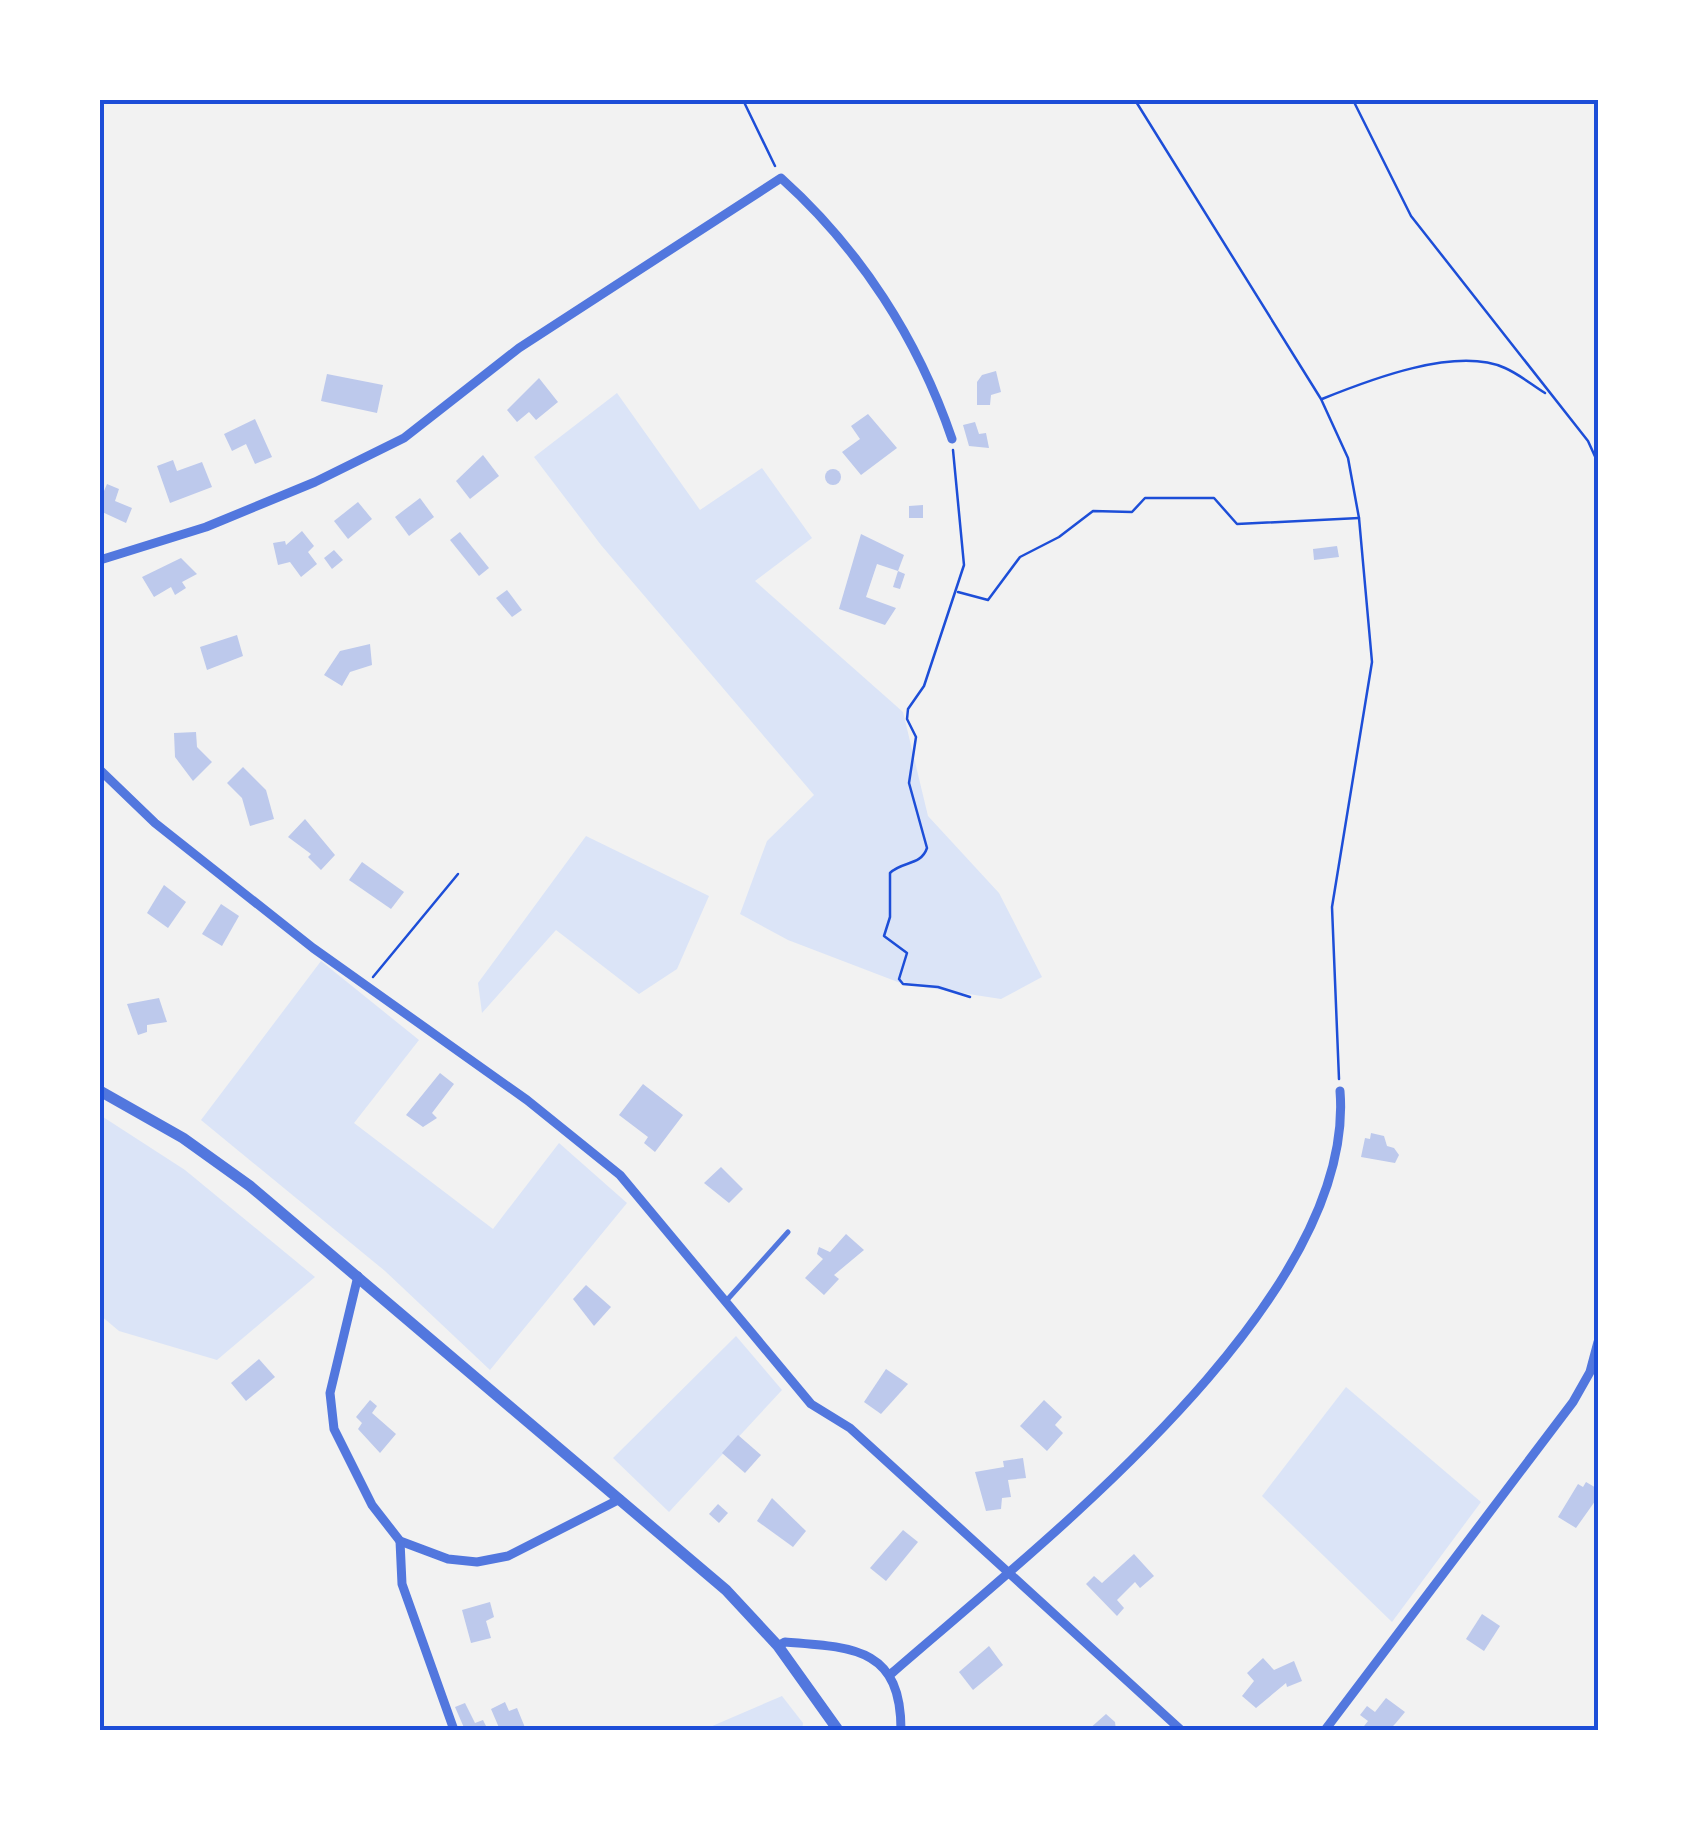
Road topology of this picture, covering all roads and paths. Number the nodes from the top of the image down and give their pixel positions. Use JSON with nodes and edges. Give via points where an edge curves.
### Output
{"nodes":[{"id":1,"x":743,"y":100,"type":"edge"},
{"id":2,"x":1135,"y":100,"type":"edge"},
{"id":3,"x":1354,"y":100,"type":"edge"},
{"id":4,"x":781,"y":178,"type":"junction"},
{"id":5,"x":1550,"y":397,"type":"junction"},
{"id":6,"x":1321,"y":399,"type":"junction"},
{"id":7,"x":952,"y":439,"type":"joint"},
{"id":8,"x":1598,"y":463,"type":"edge"},
{"id":9,"x":1359,"y":518,"type":"junction"},
{"id":10,"x":100,"y":560,"type":"edge"},
{"id":11,"x":957,"y":591,"type":"junction"},
{"id":12,"x":100,"y":770,"type":"edge"},
{"id":13,"x":458,"y":874,"type":"dead end"},
{"id":14,"x":365,"y":986,"type":"junction"},
{"id":15,"x":970,"y":997,"type":"dead end"},
{"id":16,"x":100,"y":1091,"type":"edge"},
{"id":17,"x":1340,"y":1091,"type":"joint"},
{"id":18,"x":788,"y":1232,"type":"dead end"},
{"id":19,"x":358,"y":1276,"type":"junction"},
{"id":20,"x":725,"y":1302,"type":"junction"},
{"id":21,"x":1598,"y":1342,"type":"edge"},
{"id":22,"x":620,"y":1499,"type":"junction"},
{"id":23,"x":400,"y":1541,"type":"junction"},
{"id":24,"x":1006,"y":1573,"type":"junction"},
{"id":25,"x":778,"y":1646,"type":"junction"},
{"id":26,"x":892,"y":1673,"type":"junction"},
{"id":27,"x":454,"y":1730,"type":"edge"},
{"id":28,"x":838,"y":1730,"type":"edge"},
{"id":29,"x":901,"y":1730,"type":"edge"},
{"id":30,"x":1181,"y":1730,"type":"edge"},
{"id":31,"x":1325,"y":1730,"type":"edge"}],
"edges":[{"from":1,"to":4,"type":"path"},
{"from":2,"to":6,"type":"path"},
{"from":3,"to":5,"type":"path","via":[[1411,216]]},
{"from":4,"to":7,"type":"street","via":[[818,211],[877,287],[930,374]]},
{"from":4,"to":10,"type":"street","via":[[519,348],[404,438],[206,527]]},
{"from":5,"to":6,"type":"path","via":[[1504,367],[1472,359],[1374,377]]},
{"from":5,"to":8,"type":"path","via":[[1588,440]]},
{"from":6,"to":9,"type":"path","via":[[1348,458]]},
{"from":7,"to":11,"type":"path","via":[[964,540]]},
{"from":9,"to":11,"type":"path","via":[[1237,524],[1214,498],[1145,498],[1132,512],[1093,511],[1028,552],[988,600]]},
{"from":9,"to":17,"type":"path","via":[[1372,662],[1332,907]]},
{"from":11,"to":15,"type":"path","via":[[924,686],[908,709],[916,737],[909,783],[927,848],[914,863],[890,872],[884,936],[907,954],[903,984]]},
{"from":12,"to":14,"type":"street","via":[[167,832]]},
{"from":13,"to":14,"type":"path"},
{"from":14,"to":20,"type":"street","via":[[620,1175]]},
{"from":16,"to":19,"type":"street","via":[[184,1138]]},
{"from":17,"to":24,"type":"street","via":[[1340,1143],[1330,1176],[1308,1231],[1252,1323],[1150,1444]]},
{"from":18,"to":20,"type":"lane"},
{"from":19,"to":22,"type":"street"},
{"from":19,"to":23,"type":"street","via":[[330,1394],[334,1429],[372,1504]]},
{"from":20,"to":24,"type":"street","via":[[811,1404],[850,1428]]},
{"from":21,"to":31,"type":"street","via":[[1573,1402]]},
{"from":22,"to":23,"type":"street","via":[[508,1556],[477,1562]]},
{"from":22,"to":25,"type":"street","via":[[726,1590]]},
{"from":23,"to":27,"type":"street","via":[[402,1584]]},
{"from":24,"to":26,"type":"street"},
{"from":24,"to":30,"type":"street"},
{"from":25,"to":26,"type":"street","via":[[838,1646]]},
{"from":25,"to":28,"type":"street"},
{"from":26,"to":29,"type":"street"}]}
